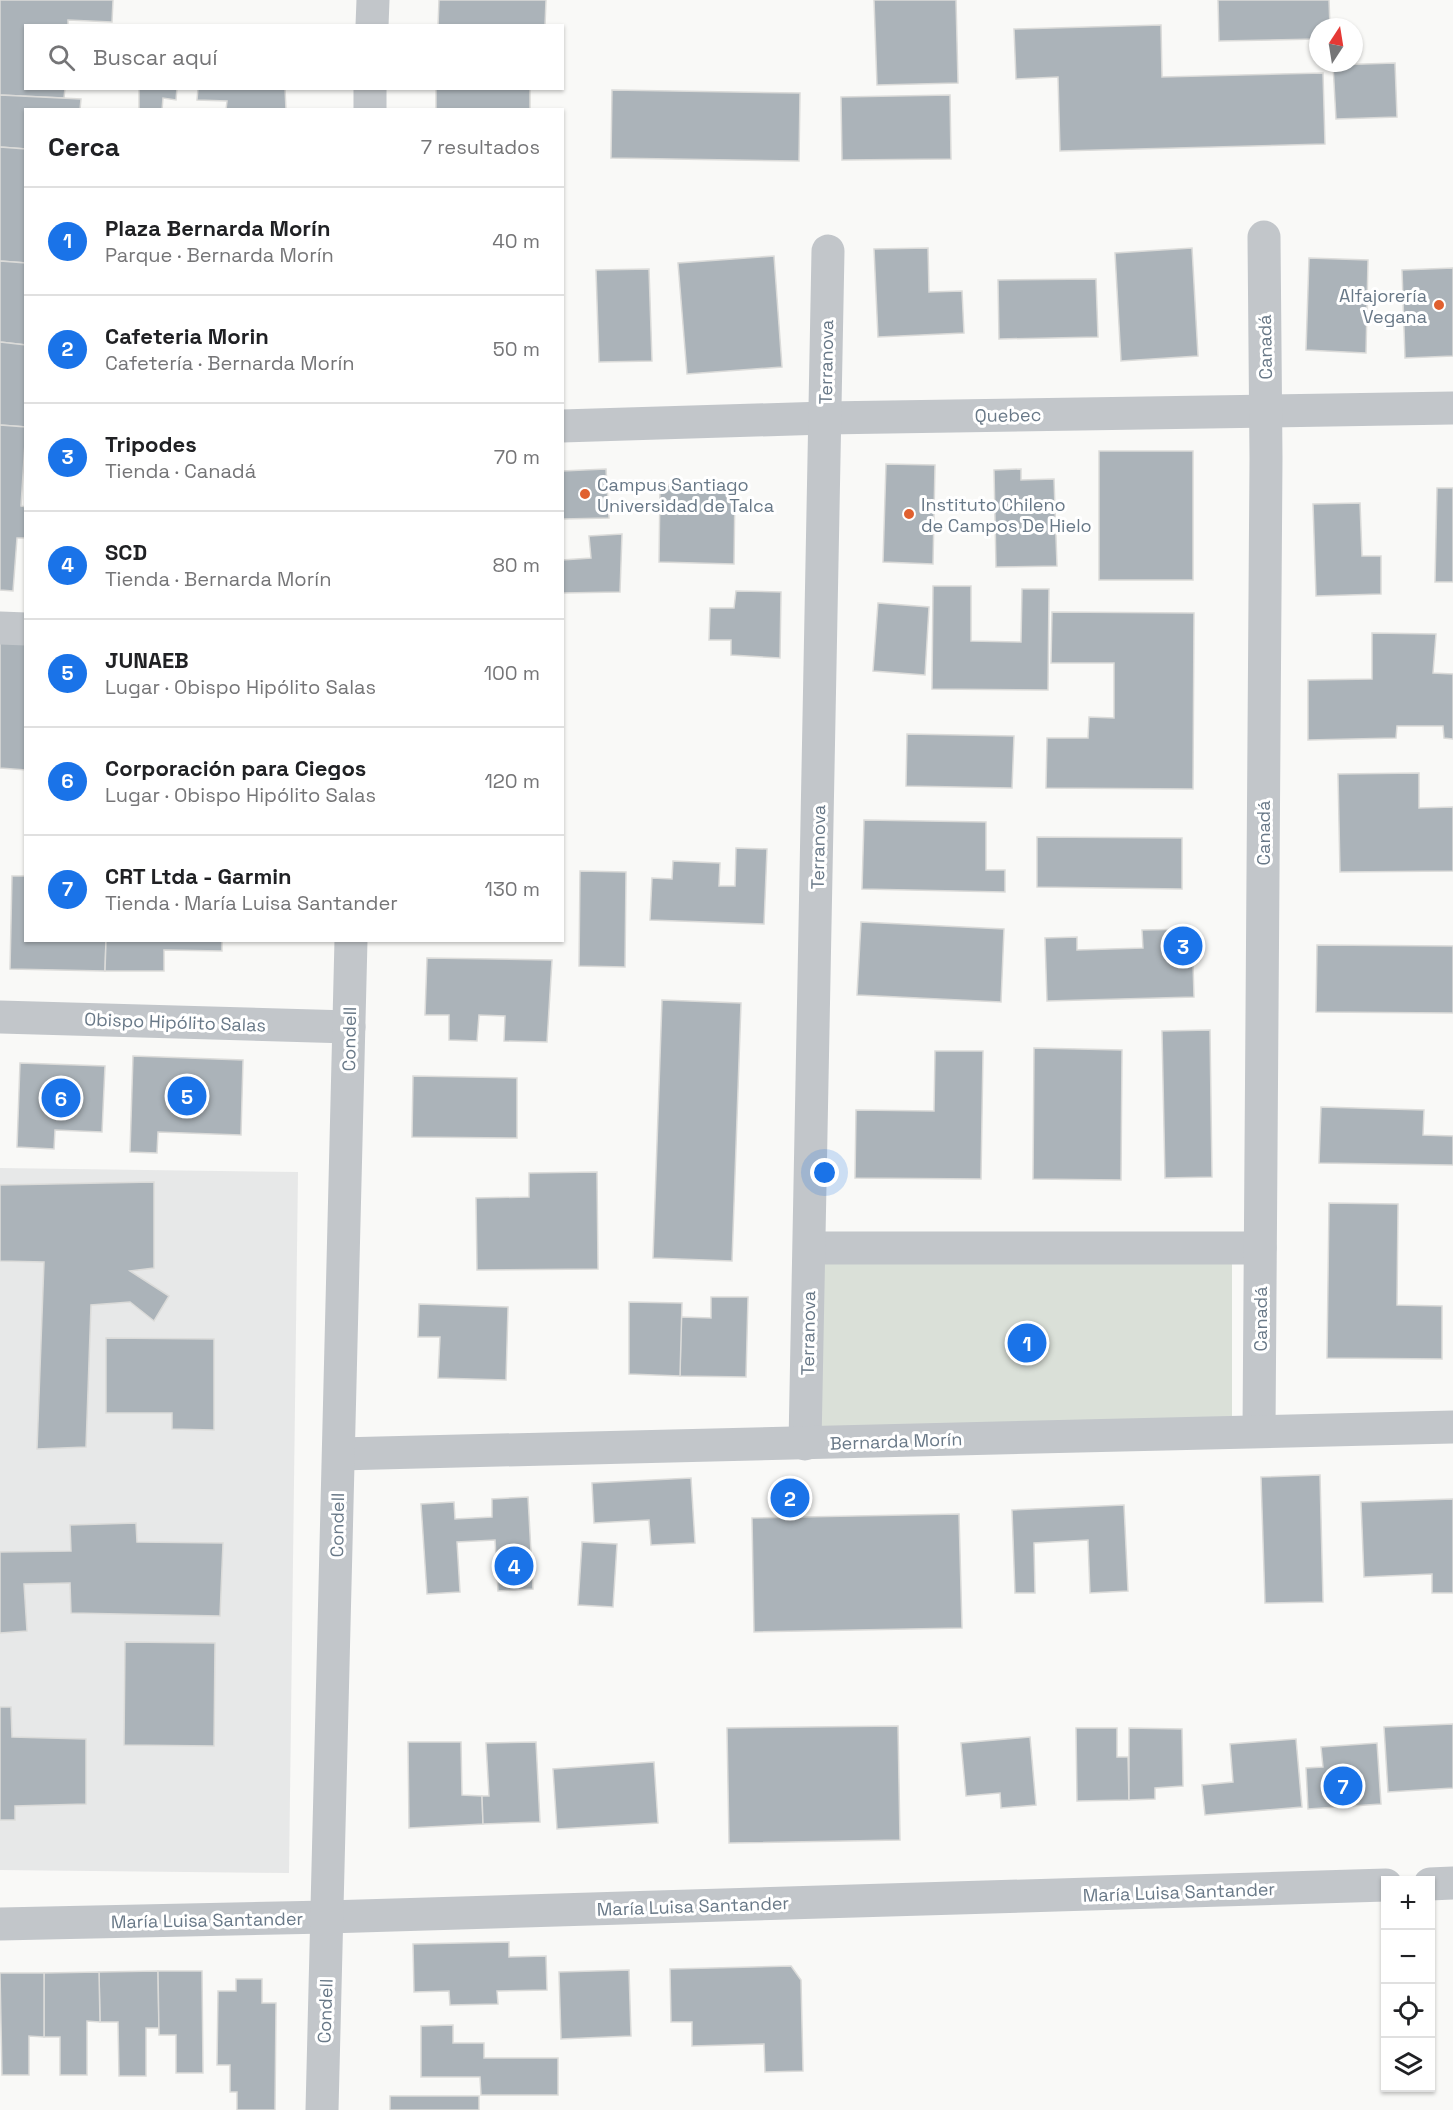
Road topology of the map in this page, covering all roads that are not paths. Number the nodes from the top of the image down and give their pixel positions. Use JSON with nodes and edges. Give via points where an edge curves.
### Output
{"nodes":[{"id":1,"x":373,"y":0,"type":"edge"},
{"id":2,"x":372,"y":24,"type":"edge"},
{"id":3,"x":370,"y":90,"type":"edge"},
{"id":4,"x":370,"y":108,"type":"edge"},
{"id":5,"x":1264,"y":237,"type":"dead end"},
{"id":6,"x":828,"y":251,"type":"dead end"},
{"id":7,"x":1453,"y":408,"type":"edge"},
{"id":8,"x":1266,"y":411,"type":"junction"},
{"id":9,"x":825,"y":417,"type":"junction"},
{"id":10,"x":564,"y":426,"type":"edge"},
{"id":11,"x":0,"y":628,"type":"edge"},
{"id":12,"x":24,"y":629,"type":"edge"},
{"id":13,"x":351,"y":942,"type":"edge"},
{"id":14,"x":0,"y":1017,"type":"edge"},
{"id":15,"x":349,"y":1027,"type":"junction"},
{"id":16,"x":810,"y":1248,"type":"junction"},
{"id":17,"x":1260,"y":1248,"type":"junction"},
{"id":18,"x":1453,"y":1426,"type":"edge"},
{"id":19,"x":1259,"y":1430,"type":"junction"},
{"id":20,"x":805,"y":1444,"type":"junction"},
{"id":21,"x":339,"y":1454,"type":"junction"},
{"id":22,"x":1453,"y":1883,"type":"edge"},
{"id":23,"x":1435,"y":1884,"type":"edge"},
{"id":24,"x":1381,"y":1885,"type":"edge"},
{"id":25,"x":327,"y":1917,"type":"junction"},
{"id":26,"x":0,"y":1924,"type":"edge"},
{"id":27,"x":322,"y":2110,"type":"edge"}],
"edges":[{"from":1,"to":2,"type":"street"},
{"from":3,"to":4,"type":"street"},
{"from":5,"to":8,"type":"street","name":"Canadá"},
{"from":6,"to":9,"type":"street","name":"Terranova"},
{"from":7,"to":8,"type":"street","name":"Quebec"},
{"from":8,"to":9,"type":"street","name":"Quebec"},
{"from":8,"to":17,"type":"street","name":"Canadá"},
{"from":9,"to":10,"type":"street","name":"Quebec"},
{"from":9,"to":16,"type":"street","name":"Terranova"},
{"from":11,"to":12,"type":"street"},
{"from":13,"to":15,"type":"street","name":"Condell"},
{"from":14,"to":15,"type":"street","name":"Obispo Hipólito Salas"},
{"from":15,"to":21,"type":"street","name":"Condell"},
{"from":16,"to":17,"type":"street"},
{"from":16,"to":20,"type":"street","name":"Terranova"},
{"from":17,"to":19,"type":"street","name":"Canadá"},
{"from":18,"to":19,"type":"street","name":"Bernarda Morín"},
{"from":19,"to":20,"type":"street","name":"Bernarda Morín"},
{"from":20,"to":21,"type":"street","name":"Bernarda Morín"},
{"from":21,"to":25,"type":"street","name":"Condell"},
{"from":22,"to":23,"type":"street"},
{"from":24,"to":25,"type":"street","name":"María Luisa Santander"},
{"from":25,"to":26,"type":"street","name":"María Luisa Santander"},
{"from":25,"to":27,"type":"street","name":"Condell"}]}
